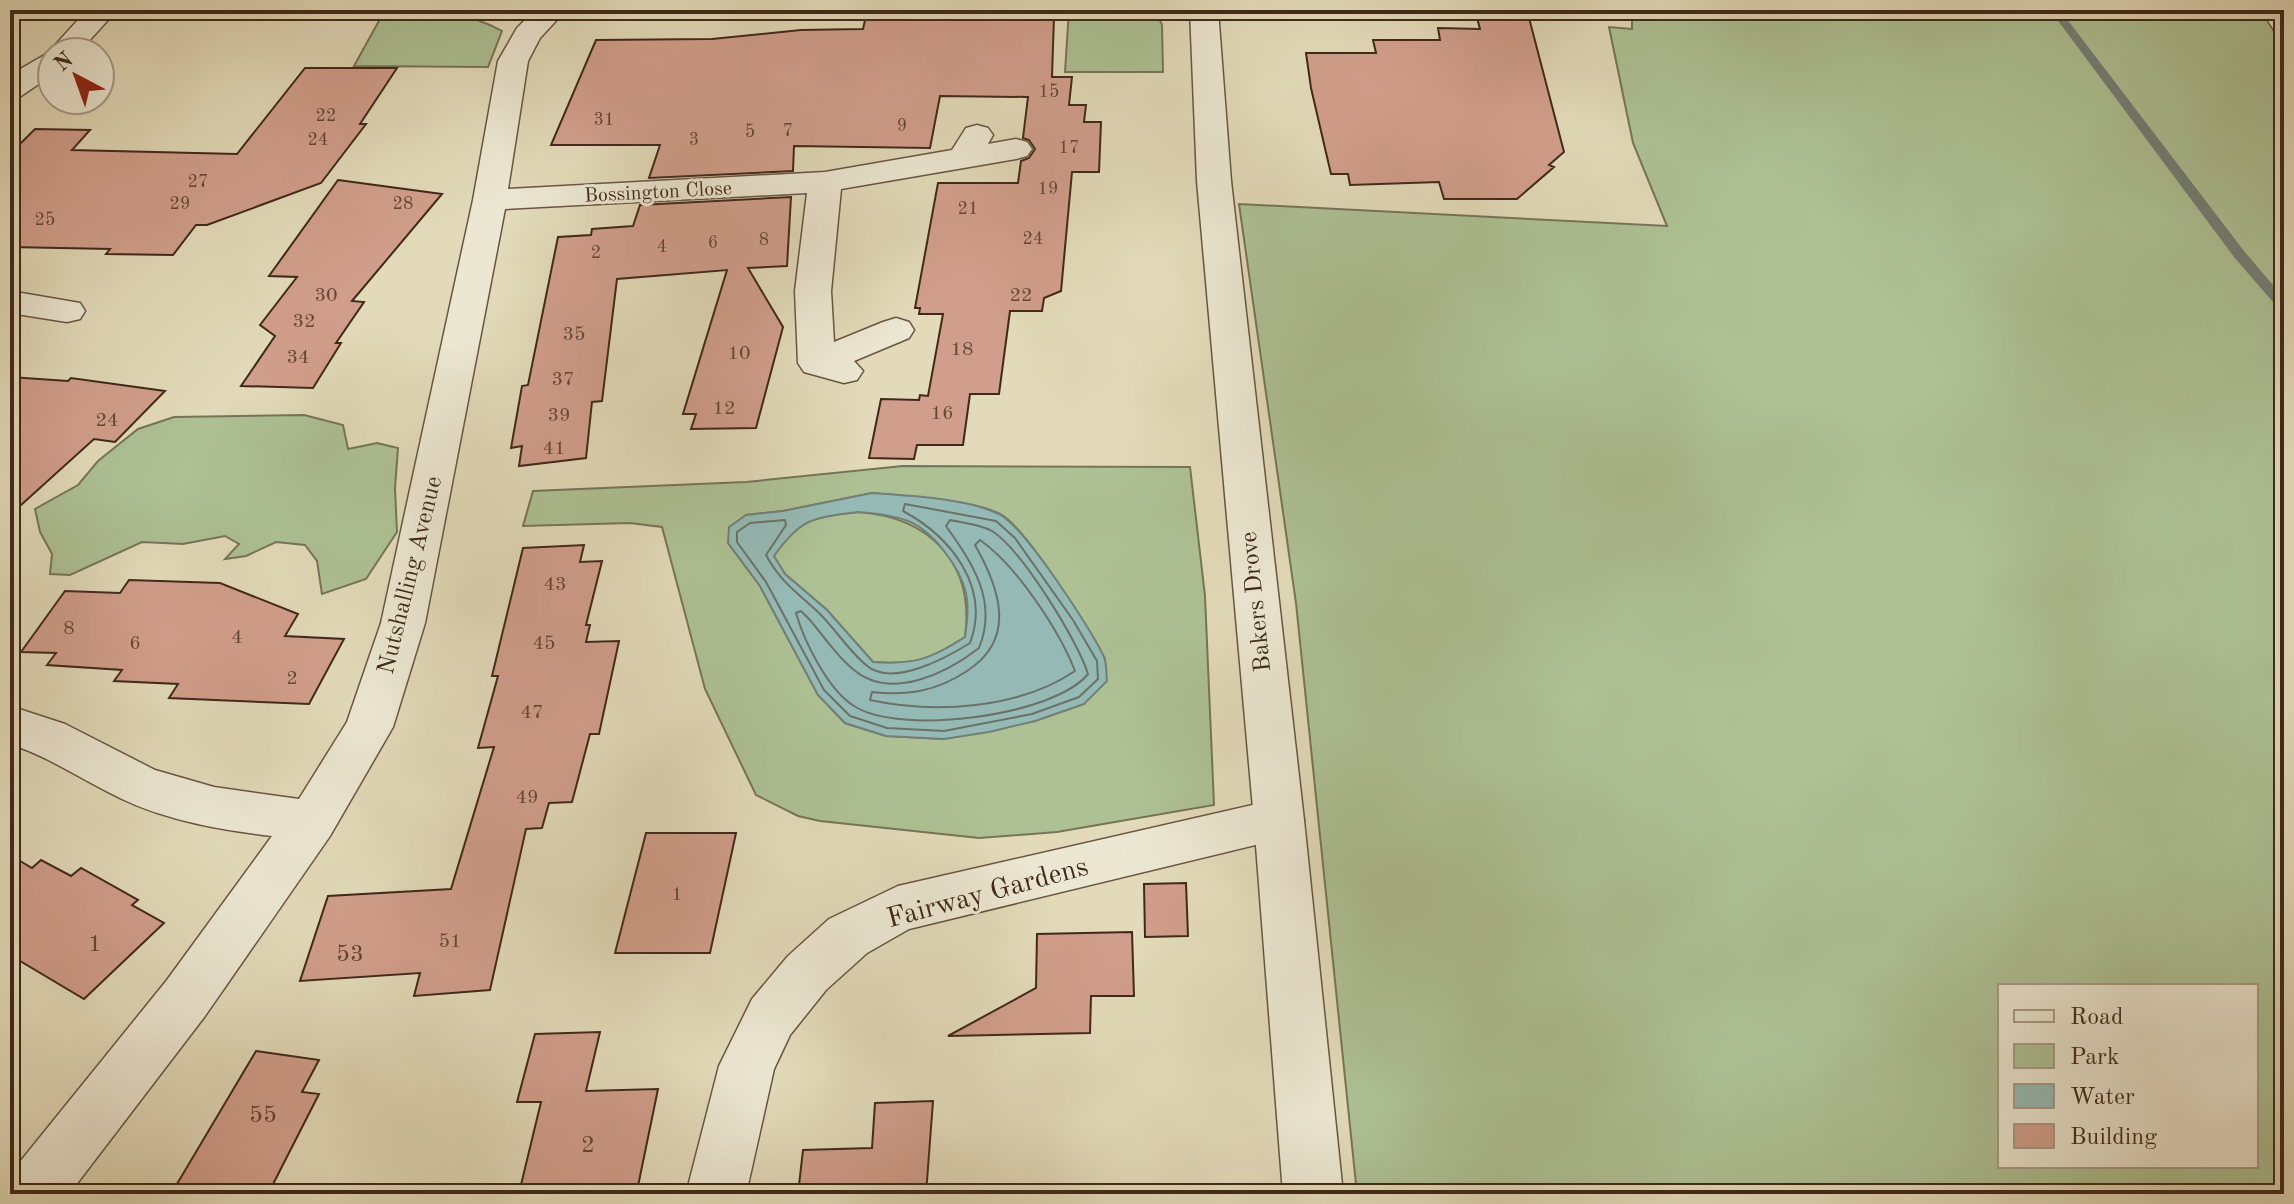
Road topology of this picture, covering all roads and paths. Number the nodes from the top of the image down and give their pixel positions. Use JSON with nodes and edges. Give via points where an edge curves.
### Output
{"nodes":[{"id":1,"x":103,"y":10,"type":"edge"},
{"id":2,"x":552,"y":10,"type":"edge"},
{"id":3,"x":1204,"y":10,"type":"edge"},
{"id":4,"x":2275,"y":10,"type":"edge"},
{"id":5,"x":2284,"y":24,"type":"edge"},
{"id":6,"x":78,"y":36,"type":"edge"},
{"id":7,"x":36,"y":72,"type":"edge"},
{"id":8,"x":10,"y":89,"type":"edge"},
{"id":9,"x":1016,"y":149,"type":"dead end"},
{"id":10,"x":825,"y":182,"type":"junction"},
{"id":11,"x":490,"y":200,"type":"junction"},
{"id":12,"x":10,"y":302,"type":"edge"},
{"id":13,"x":67,"y":311,"type":"dead end"},
{"id":14,"x":896,"y":330,"type":"dead end"},
{"id":15,"x":10,"y":725,"type":"edge"},
{"id":16,"x":1279,"y":820,"type":"junction"},
{"id":17,"x":312,"y":821,"type":"junction"},
{"id":18,"x":32,"y":1194,"type":"edge"},
{"id":19,"x":716,"y":1194,"type":"edge"},
{"id":20,"x":1313,"y":1194,"type":"edge"}],
"edges":[{"from":1,"to":6,"type":"street"},
{"from":2,"to":11,"type":"street","name":"Nutshalling Avenue","via":[[527,34],[513,61]]},
{"from":3,"to":16,"type":"street","name":"Bakers Drove","via":[[1214,181]]},
{"from":4,"to":5,"type":"street"},
{"from":7,"to":8,"type":"street"},
{"from":9,"to":10,"type":"street","name":"Bossington Close","via":[[970,146]]},
{"from":10,"to":11,"type":"street","name":"Bossington Close"},
{"from":10,"to":14,"type":"street","via":[[813,291],[830,367]]},
{"from":11,"to":17,"type":"street","name":"Nutshalling Avenue","via":[[403,623],[369,727]]},
{"from":12,"to":13,"type":"street"},
{"from":15,"to":17,"type":"street","via":[[48,737],[141,786],[214,808]]},
{"from":16,"to":19,"type":"street","name":"Fairway Gardens","via":[[898,909],[848,936],[807,973],[771,1017],[747,1066]]},
{"from":16,"to":20,"type":"street","name":"Bakers Drove"},
{"from":17,"to":18,"type":"street","name":"Nutshalling Avenue","via":[[186,998]]}]}
